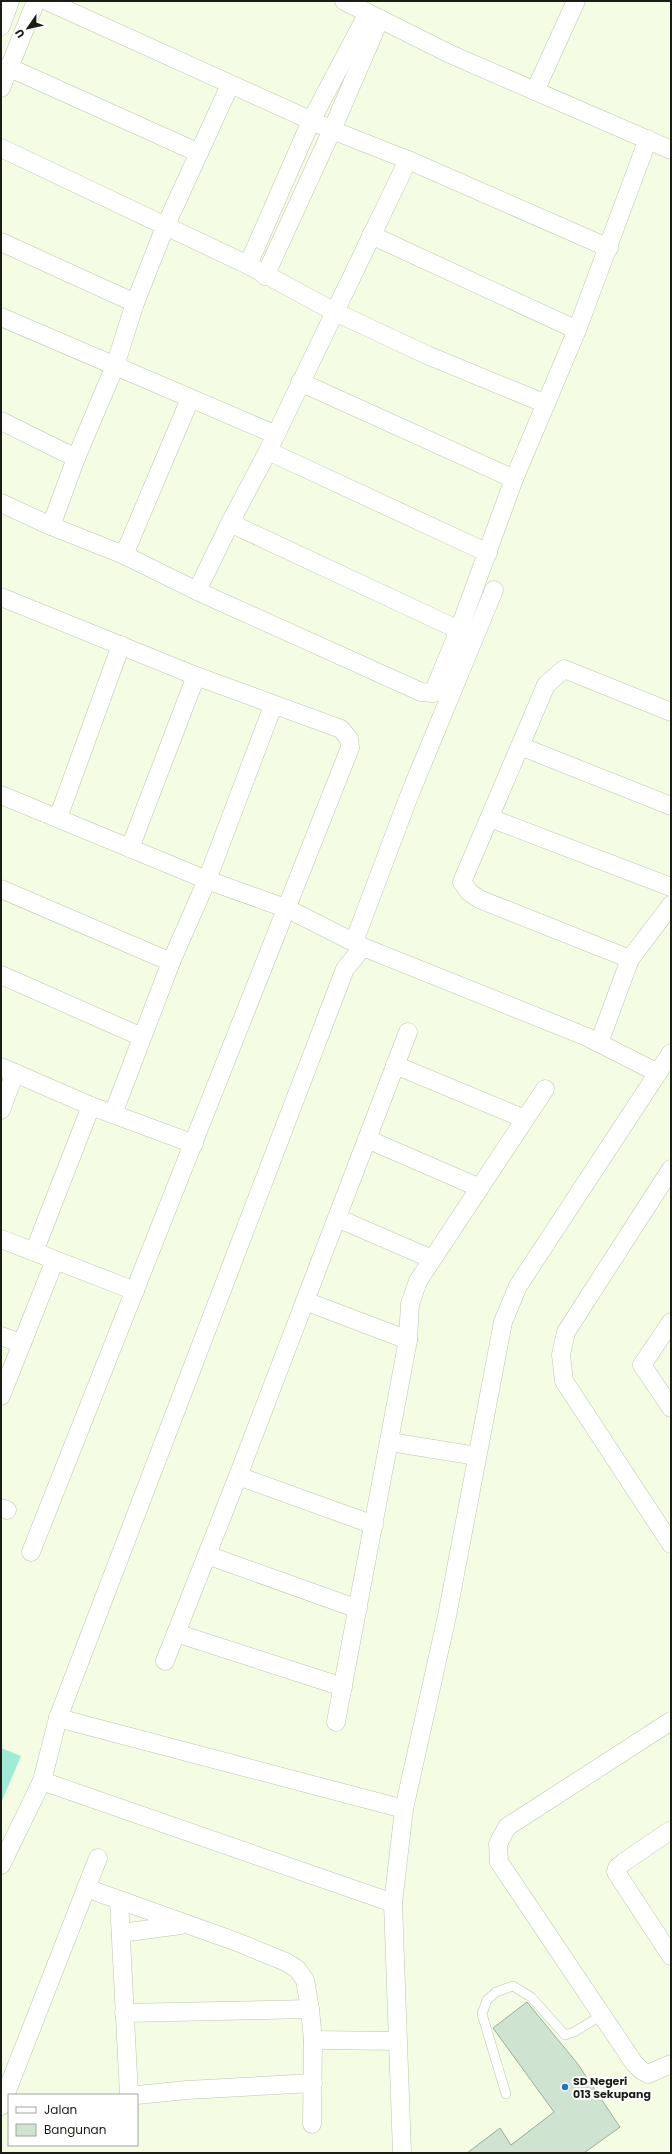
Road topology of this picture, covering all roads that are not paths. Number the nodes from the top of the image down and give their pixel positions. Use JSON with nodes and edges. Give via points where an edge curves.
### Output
{"nodes":[{"id":1,"x":10,"y":1,"type":"edge"},
{"id":2,"x":36,"y":1,"type":"edge"},
{"id":3,"x":47,"y":1,"type":"edge"},
{"id":4,"x":344,"y":1,"type":"edge"},
{"id":5,"x":576,"y":1,"type":"edge"},
{"id":6,"x":374,"y":16,"type":"junction"},
{"id":7,"x":1,"y":26,"type":"edge"},
{"id":8,"x":8,"y":67,"type":"junction"},
{"id":9,"x":230,"y":85,"type":"junction"},
{"id":10,"x":1,"y":88,"type":"edge"},
{"id":11,"x":535,"y":91,"type":"junction"},
{"id":12,"x":311,"y":121,"type":"junction"},
{"id":13,"x":332,"y":130,"type":"junction"},
{"id":14,"x":648,"y":139,"type":"junction"},
{"id":15,"x":1,"y":148,"type":"edge"},
{"id":16,"x":671,"y":150,"type":"edge"},
{"id":17,"x":199,"y":154,"type":"junction"},
{"id":18,"x":408,"y":160,"type":"junction"},
{"id":19,"x":166,"y":227,"type":"junction"},
{"id":20,"x":371,"y":235,"type":"junction"},
{"id":21,"x":1,"y":242,"type":"edge"},
{"id":22,"x":609,"y":248,"type":"junction"},
{"id":23,"x":248,"y":265,"type":"junction"},
{"id":24,"x":265,"y":276,"type":"junction"},
{"id":25,"x":135,"y":303,"type":"junction"},
{"id":26,"x":333,"y":311,"type":"junction"},
{"id":27,"x":1,"y":317,"type":"edge"},
{"id":28,"x":577,"y":330,"type":"junction"},
{"id":29,"x":115,"y":366,"type":"junction"},
{"id":30,"x":300,"y":382,"type":"junction"},
{"id":31,"x":190,"y":399,"type":"junction"},
{"id":32,"x":546,"y":404,"type":"junction"},
{"id":33,"x":1,"y":421,"type":"edge"},
{"id":34,"x":274,"y":434,"type":"junction"},
{"id":35,"x":268,"y":451,"type":"junction"},
{"id":36,"x":76,"y":458,"type":"junction"},
{"id":37,"x":514,"y":480,"type":"junction"},
{"id":38,"x":1,"y":503,"type":"edge"},
{"id":39,"x":230,"y":523,"type":"junction"},
{"id":40,"x":51,"y":526,"type":"junction"},
{"id":41,"x":488,"y":553,"type":"junction"},
{"id":42,"x":124,"y":555,"type":"junction"},
{"id":43,"x":494,"y":590,"type":"dead end"},
{"id":44,"x":197,"y":591,"type":"junction"},
{"id":45,"x":1,"y":597,"type":"edge"},
{"id":46,"x":460,"y":630,"type":"junction"},
{"id":47,"x":121,"y":645,"type":"junction"},
{"id":48,"x":196,"y":676,"type":"junction"},
{"id":49,"x":273,"y":706,"type":"junction"},
{"id":50,"x":671,"y":712,"type":"edge"},
{"id":51,"x":520,"y":746,"type":"junction"},
{"id":52,"x":1,"y":795,"type":"edge"},
{"id":53,"x":671,"y":806,"type":"edge"},
{"id":54,"x":58,"y":818,"type":"junction"},
{"id":55,"x":490,"y":818,"type":"junction"},
{"id":56,"x":130,"y":848,"type":"junction"},
{"id":57,"x":207,"y":880,"type":"junction"},
{"id":58,"x":671,"y":887,"type":"edge"},
{"id":59,"x":1,"y":889,"type":"edge"},
{"id":60,"x":671,"y":905,"type":"edge"},
{"id":61,"x":288,"y":909,"type":"junction"},
{"id":62,"x":358,"y":944,"type":"junction"},
{"id":63,"x":630,"y":959,"type":"junction"},
{"id":64,"x":171,"y":962,"type":"junction"},
{"id":65,"x":1,"y":975,"type":"edge"},
{"id":66,"x":408,"y":1032,"type":"dead end"},
{"id":67,"x":142,"y":1037,"type":"junction"},
{"id":68,"x":599,"y":1043,"type":"junction"},
{"id":69,"x":671,"y":1053,"type":"edge"},
{"id":70,"x":395,"y":1065,"type":"junction"},
{"id":71,"x":8,"y":1070,"type":"edge"},
{"id":72,"x":658,"y":1073,"type":"junction"},
{"id":73,"x":545,"y":1089,"type":"dead end"},
{"id":74,"x":91,"y":1106,"type":"junction"},
{"id":75,"x":1,"y":1110,"type":"edge"},
{"id":76,"x":113,"y":1114,"type":"junction"},
{"id":77,"x":525,"y":1119,"type":"junction"},
{"id":78,"x":367,"y":1140,"type":"junction"},
{"id":79,"x":194,"y":1144,"type":"junction"},
{"id":80,"x":671,"y":1170,"type":"edge"},
{"id":81,"x":480,"y":1188,"type":"junction"},
{"id":82,"x":337,"y":1218,"type":"junction"},
{"id":83,"x":1,"y":1239,"type":"edge"},
{"id":84,"x":34,"y":1252,"type":"junction"},
{"id":85,"x":432,"y":1259,"type":"junction"},
{"id":86,"x":55,"y":1260,"type":"junction"},
{"id":87,"x":135,"y":1291,"type":"junction"},
{"id":88,"x":305,"y":1301,"type":"junction"},
{"id":89,"x":671,"y":1322,"type":"edge"},
{"id":90,"x":1,"y":1336,"type":"edge"},
{"id":91,"x":408,"y":1340,"type":"junction"},
{"id":92,"x":22,"y":1344,"type":"junction"},
{"id":93,"x":1,"y":1396,"type":"edge"},
{"id":94,"x":671,"y":1408,"type":"edge"},
{"id":95,"x":390,"y":1442,"type":"junction"},
{"id":96,"x":477,"y":1456,"type":"junction"},
{"id":97,"x":238,"y":1476,"type":"junction"},
{"id":98,"x":374,"y":1525,"type":"junction"},
{"id":99,"x":671,"y":1544,"type":"edge"},
{"id":100,"x":31,"y":1552,"type":"dead end"},
{"id":101,"x":207,"y":1555,"type":"junction"},
{"id":102,"x":358,"y":1609,"type":"junction"},
{"id":103,"x":176,"y":1633,"type":"junction"},
{"id":104,"x":165,"y":1661,"type":"dead end"},
{"id":105,"x":343,"y":1687,"type":"junction"},
{"id":106,"x":58,"y":1718,"type":"junction"},
{"id":107,"x":671,"y":1721,"type":"edge"},
{"id":108,"x":336,"y":1722,"type":"dead end"},
{"id":109,"x":42,"y":1781,"type":"junction"},
{"id":110,"x":404,"y":1809,"type":"junction"},
{"id":111,"x":671,"y":1830,"type":"edge"},
{"id":112,"x":98,"y":1858,"type":"dead end"},
{"id":113,"x":1,"y":1865,"type":"edge"},
{"id":114,"x":86,"y":1888,"type":"junction"},
{"id":115,"x":119,"y":1900,"type":"junction"},
{"id":116,"x":393,"y":1903,"type":"junction"},
{"id":117,"x":185,"y":1924,"type":"junction"},
{"id":118,"x":120,"y":1933,"type":"junction"},
{"id":119,"x":671,"y":1956,"type":"edge"},
{"id":120,"x":310,"y":2008,"type":"junction"},
{"id":121,"x":124,"y":2013,"type":"junction"},
{"id":122,"x":602,"y":2015,"type":"junction"},
{"id":123,"x":313,"y":2040,"type":"junction"},
{"id":124,"x":397,"y":2041,"type":"junction"},
{"id":125,"x":671,"y":2064,"type":"edge"},
{"id":126,"x":312,"y":2083,"type":"junction"},
{"id":127,"x":128,"y":2094,"type":"edge"},
{"id":128,"x":506,"y":2094,"type":"dead end"},
{"id":129,"x":138,"y":2095,"type":"edge"},
{"id":130,"x":4,"y":2104,"type":"edge"},
{"id":131,"x":312,"y":2124,"type":"dead end"},
{"id":132,"x":402,"y":2153,"type":"edge"}],
"edges":[{"from":1,"to":7,"type":"street"},
{"from":2,"to":8,"type":"street"},
{"from":3,"to":9,"type":"street"},
{"from":4,"to":6,"type":"street"},
{"from":5,"to":11,"type":"street"},
{"from":6,"to":11,"type":"street","via":[[450,54]]},
{"from":6,"to":12,"type":"street"},
{"from":6,"to":13,"type":"street"},
{"from":8,"to":10,"type":"street"},
{"from":8,"to":17,"type":"street"},
{"from":9,"to":12,"type":"street"},
{"from":9,"to":17,"type":"street"},
{"from":11,"to":14,"type":"street"},
{"from":12,"to":13,"type":"street"},
{"from":12,"to":23,"type":"street"},
{"from":13,"to":18,"type":"street"},
{"from":13,"to":24,"type":"street"},
{"from":14,"to":16,"type":"street"},
{"from":14,"to":22,"type":"street"},
{"from":15,"to":19,"type":"street"},
{"from":17,"to":19,"type":"street"},
{"from":18,"to":20,"type":"street"},
{"from":18,"to":22,"type":"street"},
{"from":19,"to":23,"type":"street"},
{"from":19,"to":25,"type":"street"},
{"from":20,"to":26,"type":"street"},
{"from":20,"to":28,"type":"street"},
{"from":21,"to":25,"type":"street"},
{"from":22,"to":28,"type":"street"},
{"from":23,"to":24,"type":"street"},
{"from":24,"to":26,"type":"street"},
{"from":25,"to":29,"type":"street"},
{"from":26,"to":30,"type":"street"},
{"from":26,"to":32,"type":"street","via":[[427,355]]},
{"from":27,"to":29,"type":"street"},
{"from":28,"to":32,"type":"street"},
{"from":29,"to":31,"type":"street"},
{"from":29,"to":36,"type":"street"},
{"from":30,"to":34,"type":"street"},
{"from":30,"to":37,"type":"street"},
{"from":31,"to":34,"type":"street"},
{"from":31,"to":42,"type":"street"},
{"from":32,"to":37,"type":"street"},
{"from":33,"to":36,"type":"street"},
{"from":34,"to":35,"type":"street"},
{"from":35,"to":39,"type":"street"},
{"from":35,"to":41,"type":"street"},
{"from":36,"to":40,"type":"street"},
{"from":37,"to":41,"type":"street"},
{"from":38,"to":40,"type":"street"},
{"from":39,"to":44,"type":"street"},
{"from":39,"to":46,"type":"street"},
{"from":40,"to":42,"type":"street"},
{"from":41,"to":46,"type":"street"},
{"from":42,"to":44,"type":"street"},
{"from":43,"to":62,"type":"street","via":[[409,796]]},
{"from":44,"to":46,"type":"street","via":[[421,692],[433,693]]},
{"from":45,"to":47,"type":"street"},
{"from":47,"to":48,"type":"street"},
{"from":47,"to":54,"type":"street"},
{"from":48,"to":49,"type":"street"},
{"from":48,"to":56,"type":"street"},
{"from":49,"to":57,"type":"street"},
{"from":49,"to":61,"type":"street","via":[[340,729],[349,739],[350,748]]},
{"from":50,"to":51,"type":"street","via":[[564,669],[546,685]]},
{"from":51,"to":53,"type":"street"},
{"from":51,"to":55,"type":"street"},
{"from":52,"to":54,"type":"street"},
{"from":54,"to":56,"type":"street"},
{"from":55,"to":58,"type":"street"},
{"from":55,"to":63,"type":"street","via":[[462,882],[469,892],[479,899]]},
{"from":56,"to":57,"type":"street"},
{"from":57,"to":61,"type":"street"},
{"from":57,"to":64,"type":"street"},
{"from":59,"to":64,"type":"street"},
{"from":60,"to":63,"type":"street"},
{"from":61,"to":62,"type":"street"},
{"from":61,"to":79,"type":"street"},
{"from":62,"to":68,"type":"street"},
{"from":62,"to":106,"type":"street","via":[[345,969]]},
{"from":63,"to":68,"type":"street"},
{"from":64,"to":67,"type":"street"},
{"from":65,"to":67,"type":"street"},
{"from":66,"to":70,"type":"street"},
{"from":67,"to":76,"type":"street"},
{"from":68,"to":72,"type":"street"},
{"from":69,"to":72,"type":"street"},
{"from":70,"to":77,"type":"street"},
{"from":70,"to":78,"type":"street"},
{"from":71,"to":74,"type":"street"},
{"from":71,"to":75,"type":"street"},
{"from":72,"to":96,"type":"street","via":[[518,1286],[503,1322]]},
{"from":73,"to":77,"type":"street"},
{"from":74,"to":76,"type":"street"},
{"from":74,"to":84,"type":"street"},
{"from":76,"to":79,"type":"street"},
{"from":77,"to":81,"type":"street"},
{"from":78,"to":81,"type":"street"},
{"from":78,"to":82,"type":"street"},
{"from":79,"to":87,"type":"street"},
{"from":80,"to":99,"type":"street","via":[[566,1332],[561,1355],[564,1381]]},
{"from":81,"to":85,"type":"street"},
{"from":82,"to":85,"type":"street"},
{"from":82,"to":88,"type":"street"},
{"from":83,"to":84,"type":"street"},
{"from":84,"to":86,"type":"street"},
{"from":85,"to":91,"type":"street","via":[[418,1280],[410,1304]]},
{"from":86,"to":87,"type":"street"},
{"from":86,"to":92,"type":"street"},
{"from":87,"to":100,"type":"street"},
{"from":88,"to":91,"type":"street"},
{"from":88,"to":97,"type":"street"},
{"from":89,"to":94,"type":"street","via":[[642,1365]]},
{"from":90,"to":92,"type":"street"},
{"from":91,"to":95,"type":"street"},
{"from":92,"to":93,"type":"street"},
{"from":95,"to":96,"type":"street"},
{"from":95,"to":98,"type":"street"},
{"from":96,"to":110,"type":"street","via":[[447,1616]]},
{"from":97,"to":98,"type":"street"},
{"from":97,"to":101,"type":"street"},
{"from":98,"to":102,"type":"street"},
{"from":101,"to":102,"type":"street"},
{"from":101,"to":103,"type":"street"},
{"from":102,"to":105,"type":"street"},
{"from":103,"to":104,"type":"street"},
{"from":103,"to":105,"type":"street"},
{"from":105,"to":108,"type":"street"},
{"from":106,"to":109,"type":"street"},
{"from":106,"to":110,"type":"street"},
{"from":107,"to":122,"type":"street","via":[[507,1827],[498,1844],[499,1862]]},
{"from":109,"to":113,"type":"street"},
{"from":109,"to":116,"type":"street"},
{"from":110,"to":116,"type":"street"},
{"from":111,"to":119,"type":"street","via":[[624,1862],[616,1872]]},
{"from":112,"to":114,"type":"street"},
{"from":114,"to":115,"type":"street"},
{"from":114,"to":130,"type":"street"},
{"from":115,"to":117,"type":"street"},
{"from":115,"to":118,"type":"street"},
{"from":116,"to":124,"type":"street"},
{"from":117,"to":118,"type":"street"},
{"from":117,"to":120,"type":"street","via":[[297,1968],[305,1980]]},
{"from":118,"to":121,"type":"street"},
{"from":120,"to":121,"type":"street"},
{"from":120,"to":123,"type":"street"},
{"from":121,"to":127,"type":"street"},
{"from":122,"to":125,"type":"street","via":[[641,2070],[648,2074]]},
{"from":122,"to":128,"type":"lane","via":[[565,2035],[531,1997],[513,1986],[496,1992],[487,2000],[482,2014]]},
{"from":123,"to":124,"type":"street"},
{"from":123,"to":126,"type":"street"},
{"from":124,"to":132,"type":"street"},
{"from":126,"to":129,"type":"street"},
{"from":126,"to":131,"type":"street"}]}
